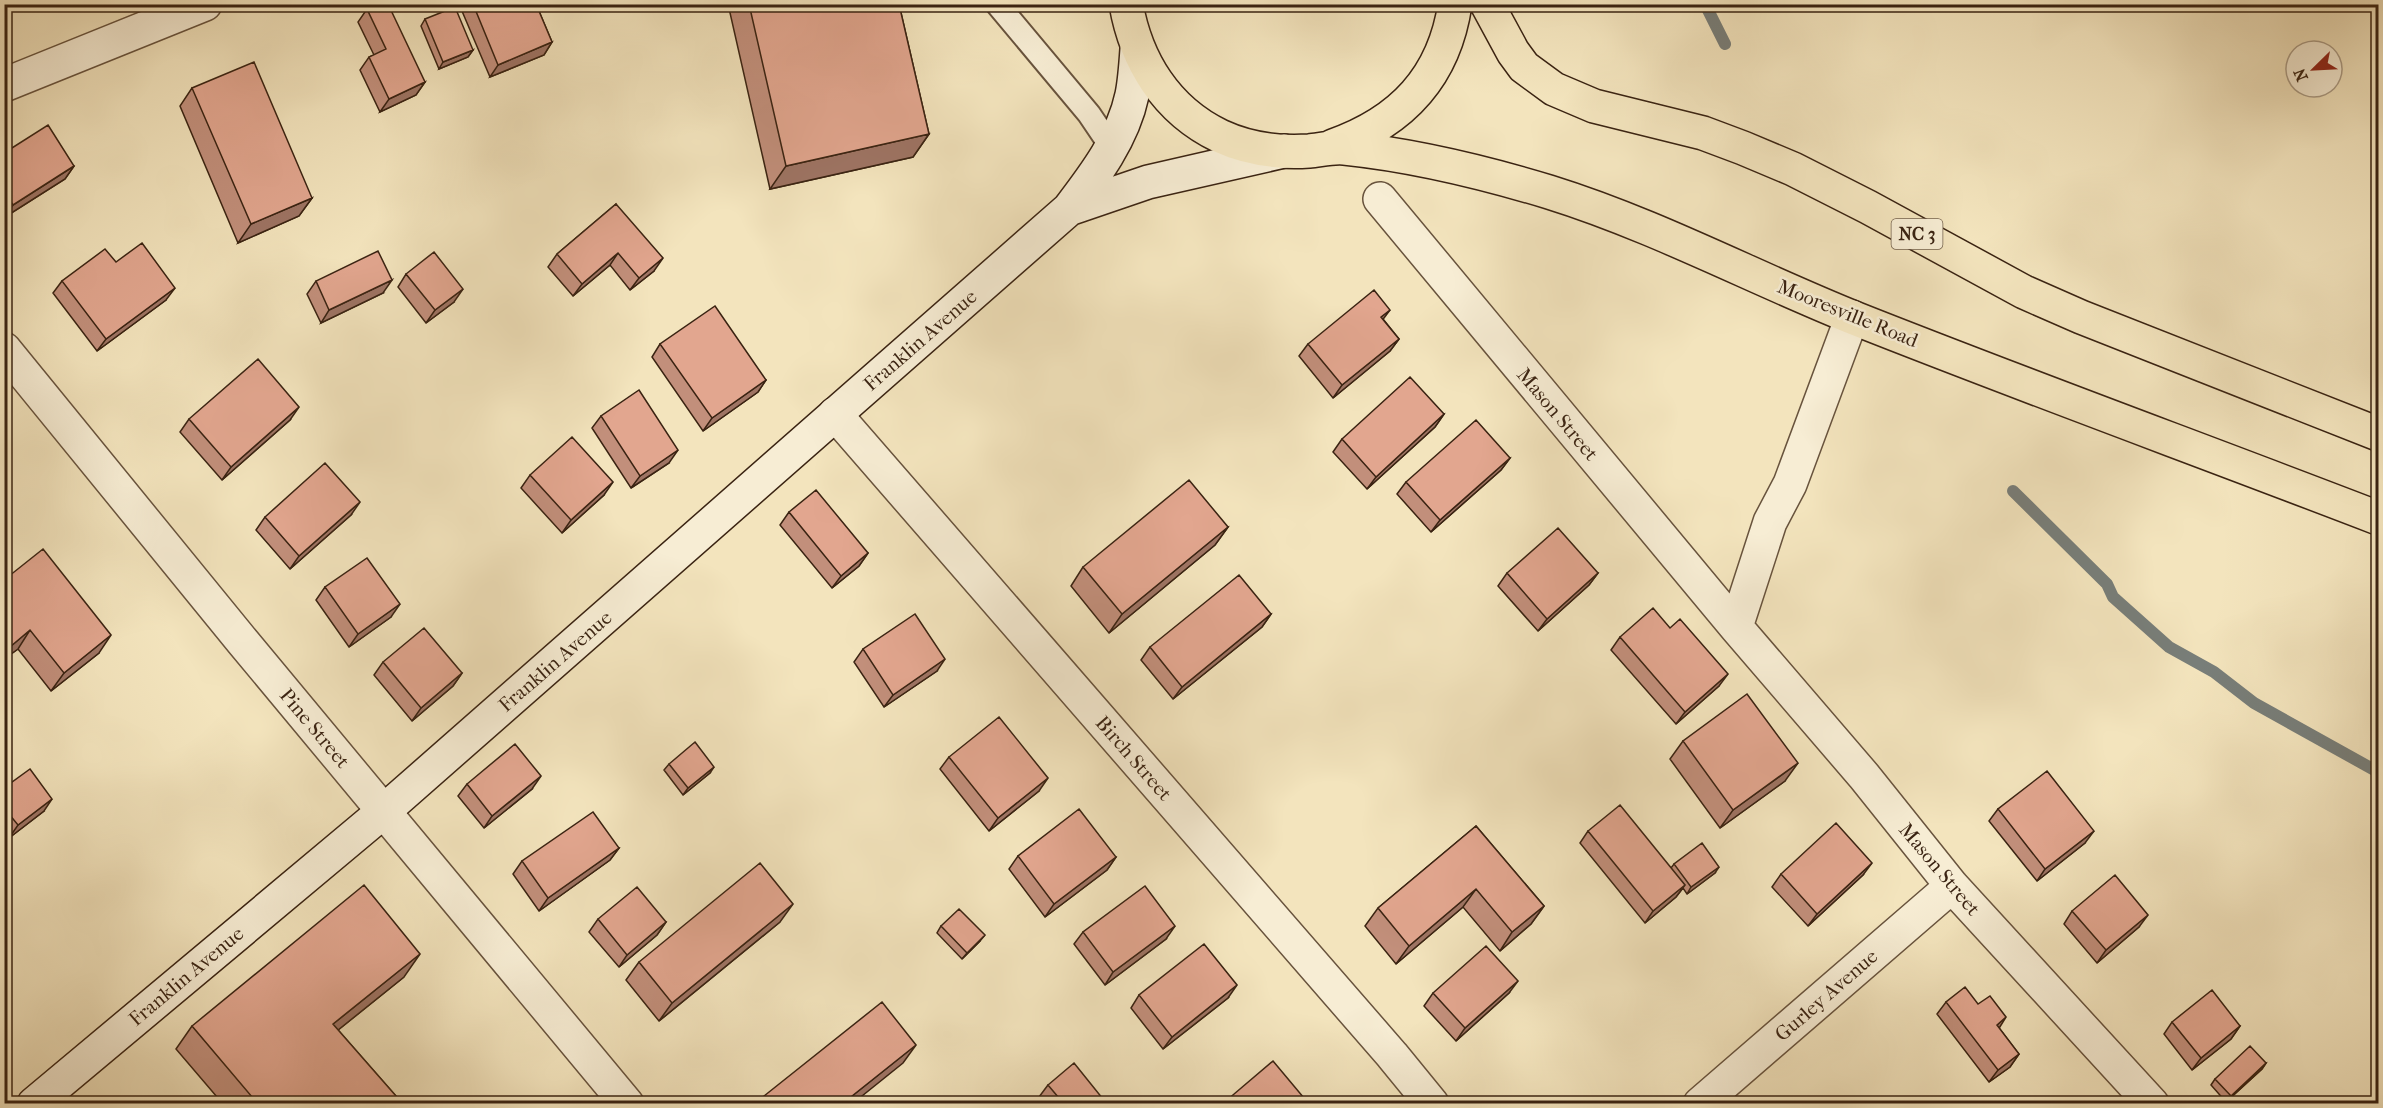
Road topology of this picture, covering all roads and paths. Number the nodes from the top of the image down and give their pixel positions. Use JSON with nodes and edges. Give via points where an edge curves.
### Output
{"nodes":[{"id":1,"x":205,"y":4,"type":"edge"},
{"id":2,"x":997,"y":4,"type":"edge"},
{"id":3,"x":1126,"y":4,"type":"edge"},
{"id":4,"x":1455,"y":4,"type":"edge"},
{"id":5,"x":1487,"y":4,"type":"edge"},
{"id":6,"x":1137,"y":49,"type":"junction"},
{"id":7,"x":4,"y":85,"type":"edge"},
{"id":8,"x":1112,"y":148,"type":"junction"},
{"id":9,"x":1296,"y":151,"type":"junction"},
{"id":10,"x":1380,"y":200,"type":"dead end"},
{"id":11,"x":1069,"y":209,"type":"junction"},
{"id":12,"x":1852,"y":317,"type":"junction"},
{"id":13,"x":4,"y":349,"type":"edge"},
{"id":14,"x":835,"y":414,"type":"junction"},
{"id":15,"x":2379,"y":434,"type":"edge"},
{"id":16,"x":2379,"y":518,"type":"edge"},
{"id":17,"x":1736,"y":627,"type":"junction"},
{"id":18,"x":384,"y":811,"type":"junction"},
{"id":19,"x":1952,"y":886,"type":"junction"},
{"id":20,"x":34,"y":1104,"type":"edge"},
{"id":21,"x":627,"y":1104,"type":"edge"},
{"id":22,"x":1431,"y":1104,"type":"edge"},
{"id":23,"x":1700,"y":1104,"type":"edge"},
{"id":24,"x":2152,"y":1104,"type":"edge"}],
"edges":[{"from":1,"to":7,"type":"street"},
{"from":2,"to":8,"type":"lane","via":[[1089,114]]},
{"from":3,"to":6,"type":"main road","name":"Mooresville Road"},
{"from":4,"to":9,"type":"main road","name":"Mooresville Road","via":[[1445,47],[1418,92],[1401,110],[1357,138]]},
{"from":5,"to":15,"type":"main road","number":"NC 3","via":[[1524,67],[1554,89],[1594,106],[1702,133],[1753,152],[2080,317]]},
{"from":6,"to":8,"type":"street","name":"Franklin Avenue","via":[[1132,98]]},
{"from":6,"to":9,"type":"main road","name":"Mooresville Road","via":[[1161,89],[1195,121],[1237,143]]},
{"from":8,"to":11,"type":"street","name":"Franklin Avenue"},
{"from":9,"to":11,"type":"street","name":"Franklin Avenue","via":[[1148,182]]},
{"from":9,"to":12,"type":"main road","name":"Mooresville Road","via":[[1339,148],[1382,154],[1548,192],[1637,223]]},
{"from":10,"to":17,"type":"street","name":"Mason Street"},
{"from":11,"to":14,"type":"street","name":"Franklin Avenue"},
{"from":12,"to":16,"type":"main road","name":"Mooresville Road"},
{"from":12,"to":17,"type":"street","via":[[1790,484],[1770,522]]},
{"from":13,"to":18,"type":"street","name":"Pine Street"},
{"from":14,"to":18,"type":"street","name":"Franklin Avenue"},
{"from":14,"to":22,"type":"street","name":"Birch Street"},
{"from":17,"to":19,"type":"street","name":"Mason Street"},
{"from":18,"to":20,"type":"street","name":"Franklin Avenue"},
{"from":18,"to":21,"type":"street","name":"Pine Street"},
{"from":19,"to":23,"type":"street","name":"Gurley Avenue"},
{"from":19,"to":24,"type":"street","name":"Mason Street"}]}
